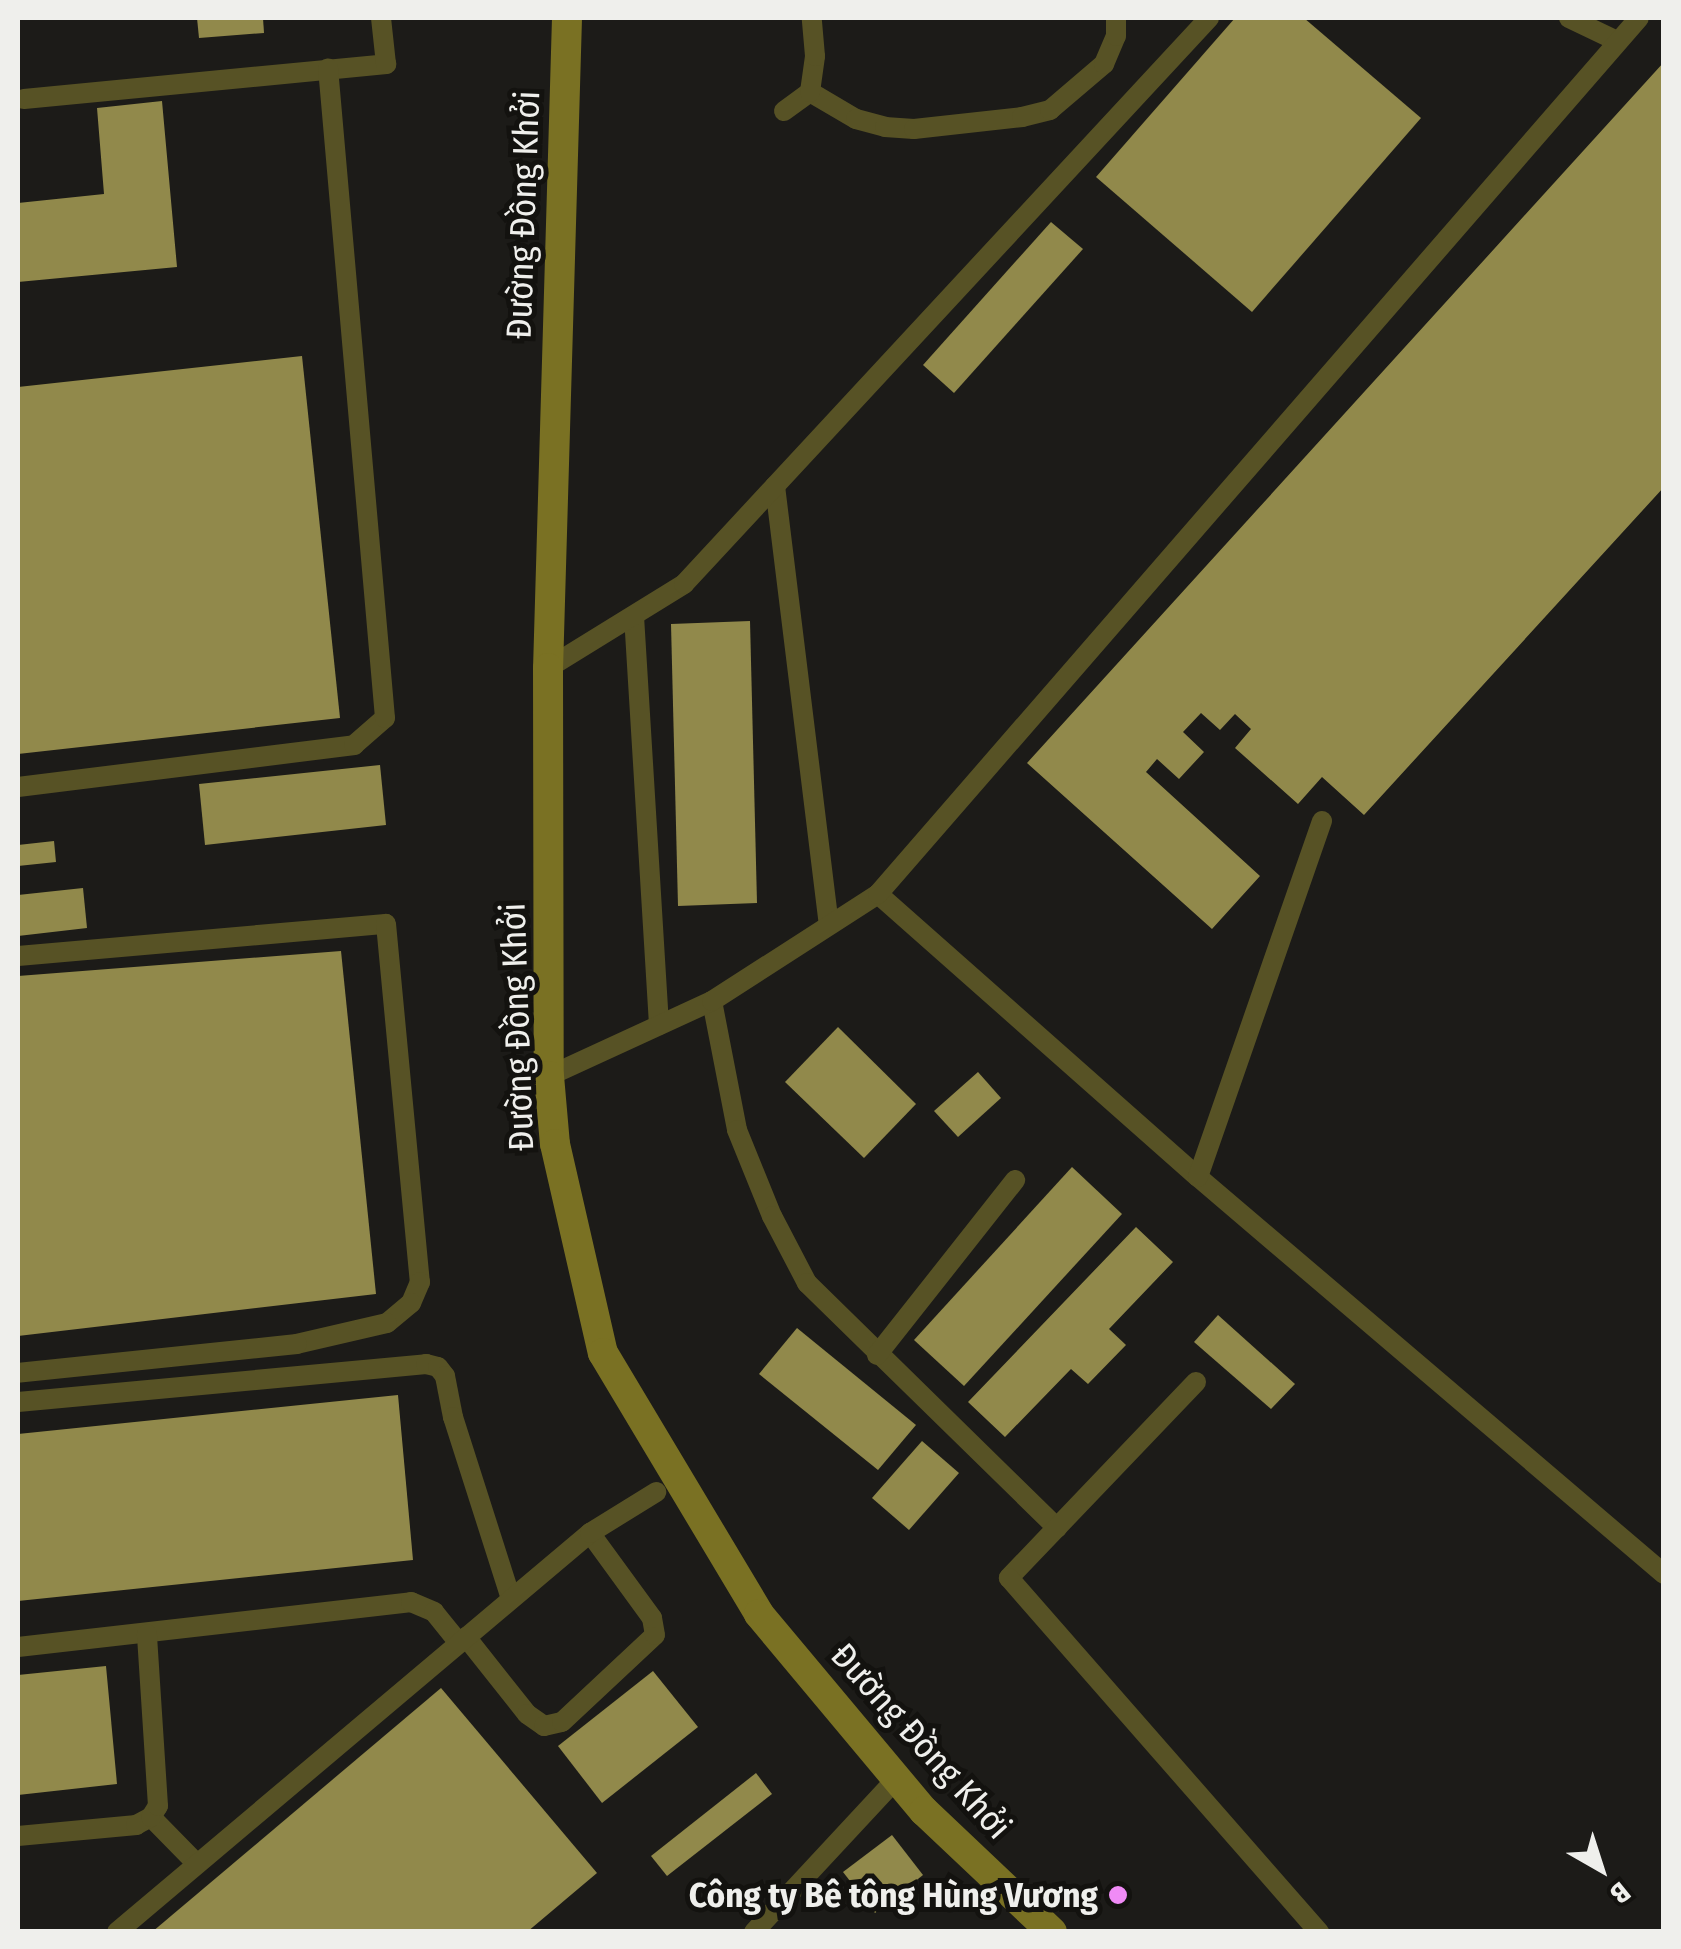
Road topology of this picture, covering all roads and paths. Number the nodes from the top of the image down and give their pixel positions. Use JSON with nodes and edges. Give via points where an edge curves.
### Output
{"nodes":[{"id":1,"x":381,"y":18,"type":"edge"},
{"id":2,"x":566,"y":18,"type":"edge"},
{"id":3,"x":812,"y":18,"type":"edge"},
{"id":4,"x":1116,"y":18,"type":"edge"},
{"id":5,"x":1209,"y":18,"type":"edge"},
{"id":6,"x":1570,"y":18,"type":"edge"},
{"id":7,"x":1639,"y":18,"type":"edge"},
{"id":8,"x":1615,"y":40,"type":"junction"},
{"id":9,"x":328,"y":68,"type":"junction"},
{"id":10,"x":810,"y":92,"type":"junction"},
{"id":11,"x":24,"y":99,"type":"dead end"},
{"id":12,"x":784,"y":111,"type":"dead end"},
{"id":13,"x":774,"y":486,"type":"junction"},
{"id":14,"x":634,"y":616,"type":"junction"},
{"id":15,"x":548,"y":668,"type":"junction"},
{"id":16,"x":18,"y":788,"type":"edge"},
{"id":17,"x":1322,"y":821,"type":"dead end"},
{"id":18,"x":878,"y":894,"type":"junction"},
{"id":19,"x":829,"y":926,"type":"junction"},
{"id":20,"x":18,"y":956,"type":"edge"},
{"id":21,"x":712,"y":1000,"type":"junction"},
{"id":22,"x":660,"y":1025,"type":"junction"},
{"id":23,"x":549,"y":1076,"type":"junction"},
{"id":24,"x":1198,"y":1176,"type":"junction"},
{"id":25,"x":1015,"y":1180,"type":"dead end"},
{"id":26,"x":877,"y":1355,"type":"junction"},
{"id":27,"x":18,"y":1374,"type":"edge"},
{"id":28,"x":1196,"y":1382,"type":"dead end"},
{"id":29,"x":18,"y":1402,"type":"edge"},
{"id":30,"x":656,"y":1492,"type":"dead end"},
{"id":31,"x":1057,"y":1528,"type":"junction"},
{"id":32,"x":590,"y":1533,"type":"junction"},
{"id":33,"x":1664,"y":1574,"type":"edge"},
{"id":34,"x":511,"y":1599,"type":"junction"},
{"id":35,"x":147,"y":1634,"type":"junction"},
{"id":36,"x":463,"y":1640,"type":"junction"},
{"id":37,"x":18,"y":1647,"type":"edge"},
{"id":38,"x":897,"y":1778,"type":"junction"},
{"id":39,"x":152,"y":1817,"type":"junction"},
{"id":40,"x":18,"y":1836,"type":"edge"},
{"id":41,"x":194,"y":1862,"type":"junction"},
{"id":42,"x":117,"y":1932,"type":"edge"},
{"id":43,"x":754,"y":1932,"type":"edge"},
{"id":44,"x":1052,"y":1932,"type":"edge"},
{"id":45,"x":1319,"y":1932,"type":"edge"}],
"edges":[{"from":1,"to":9,"type":"lane","via":[[386,64]]},
{"from":2,"to":15,"type":"main road","name":"Đường Đồng Khởi"},
{"from":3,"to":10,"type":"lane"},
{"from":4,"to":10,"type":"lane","via":[[1104,64],[1050,110],[1022,118],[885,127],[856,119]]},
{"from":5,"to":13,"type":"lane"},
{"from":6,"to":8,"type":"lane"},
{"from":7,"to":8,"type":"lane"},
{"from":8,"to":18,"type":"lane"},
{"from":9,"to":11,"type":"lane"},
{"from":9,"to":16,"type":"lane","via":[[385,718],[354,746]]},
{"from":10,"to":12,"type":"lane"},
{"from":13,"to":14,"type":"lane","via":[[684,584]]},
{"from":13,"to":19,"type":"lane"},
{"from":14,"to":15,"type":"lane"},
{"from":14,"to":22,"type":"lane"},
{"from":15,"to":23,"type":"main road","name":"Đường Đồng Khởi"},
{"from":17,"to":24,"type":"lane"},
{"from":18,"to":19,"type":"lane"},
{"from":18,"to":24,"type":"lane"},
{"from":19,"to":21,"type":"lane"},
{"from":20,"to":27,"type":"lane","via":[[386,924],[420,1282],[411,1303],[387,1322],[297,1344]]},
{"from":21,"to":22,"type":"lane"},
{"from":21,"to":26,"type":"lane","via":[[737,1130],[772,1216],[808,1283]]},
{"from":22,"to":23,"type":"lane"},
{"from":23,"to":38,"type":"main road","name":"Đường Đồng Khởi","via":[[555,1144],[602,1353],[759,1614]]},
{"from":24,"to":33,"type":"lane"},
{"from":25,"to":26,"type":"lane"},
{"from":26,"to":31,"type":"lane"},
{"from":28,"to":31,"type":"lane"},
{"from":29,"to":34,"type":"lane","via":[[438,1367]]},
{"from":30,"to":32,"type":"lane"},
{"from":31,"to":45,"type":"lane","via":[[1009,1578]]},
{"from":32,"to":34,"type":"lane"},
{"from":32,"to":36,"type":"lane","via":[[652,1618],[654,1635],[562,1722],[544,1726],[527,1714]]},
{"from":34,"to":36,"type":"lane"},
{"from":35,"to":36,"type":"lane","via":[[410,1602],[434,1612]]},
{"from":35,"to":37,"type":"lane"},
{"from":35,"to":39,"type":"lane","via":[[158,1806]]},
{"from":36,"to":41,"type":"lane"},
{"from":38,"to":43,"type":"lane"},
{"from":38,"to":44,"type":"main road","name":"Đường Đồng Khởi"},
{"from":39,"to":40,"type":"lane","via":[[136,1825]]},
{"from":39,"to":41,"type":"lane"},
{"from":41,"to":42,"type":"lane"}]}
